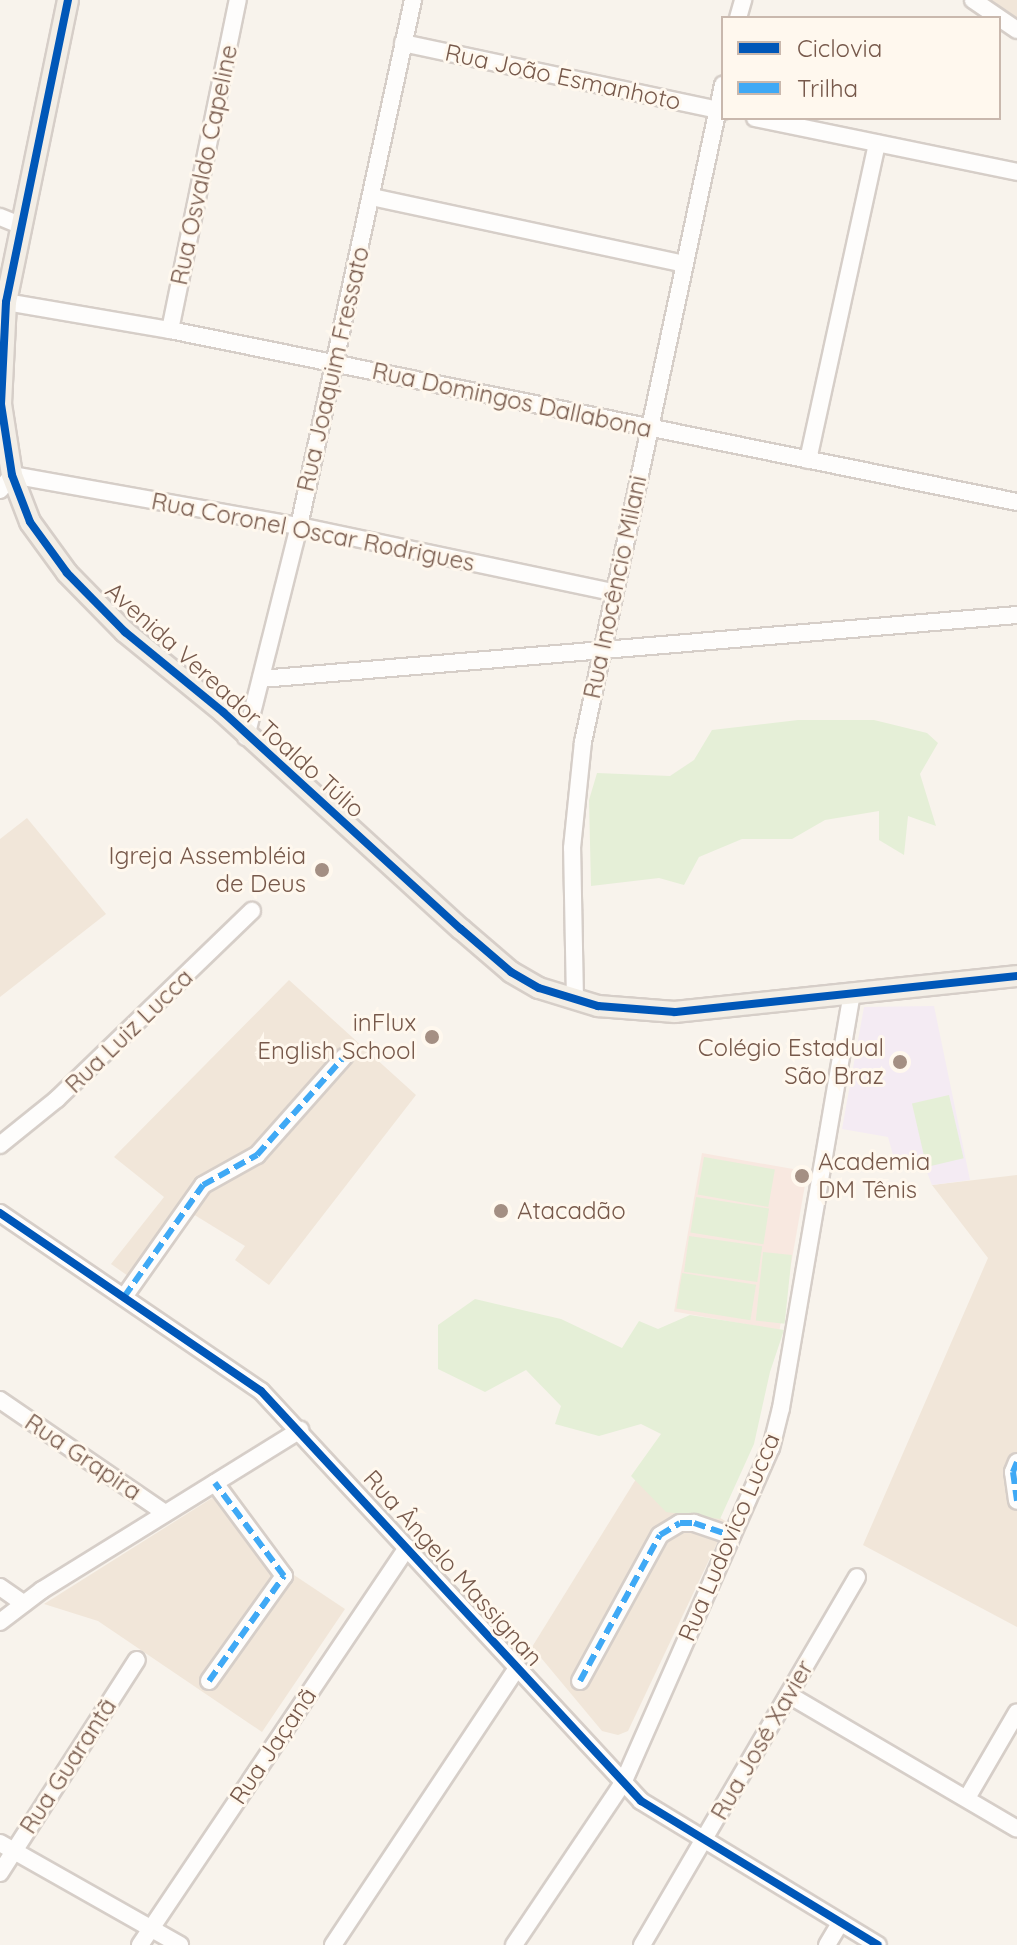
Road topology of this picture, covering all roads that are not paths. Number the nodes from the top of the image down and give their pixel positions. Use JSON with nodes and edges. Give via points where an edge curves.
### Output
{"nodes":[{"id":1,"x":68,"y":0,"type":"edge"},
{"id":2,"x":238,"y":0,"type":"edge"},
{"id":3,"x":413,"y":0,"type":"edge"},
{"id":4,"x":973,"y":0,"type":"edge"},
{"id":5,"x":996,"y":16,"type":"edge"},
{"id":6,"x":403,"y":43,"type":"junction"},
{"id":7,"x":720,"y":111,"type":"edge"},
{"id":8,"x":765,"y":120,"type":"edge"},
{"id":9,"x":877,"y":143,"type":"junction"},
{"id":10,"x":1017,"y":172,"type":"edge"},
{"id":11,"x":372,"y":197,"type":"junction"},
{"id":12,"x":0,"y":217,"type":"edge"},
{"id":13,"x":22,"y":226,"type":"junction"},
{"id":14,"x":684,"y":264,"type":"junction"},
{"id":15,"x":6,"y":302,"type":"junction"},
{"id":16,"x":170,"y":330,"type":"junction"},
{"id":17,"x":333,"y":363,"type":"junction"},
{"id":18,"x":0,"y":404,"type":"edge"},
{"id":19,"x":649,"y":429,"type":"junction"},
{"id":20,"x":808,"y":460,"type":"junction"},
{"id":21,"x":6,"y":483,"type":"edge"},
{"id":22,"x":1017,"y":502,"type":"edge"},
{"id":23,"x":299,"y":526,"type":"junction"},
{"id":24,"x":613,"y":592,"type":"junction"},
{"id":25,"x":1017,"y":615,"type":"edge"},
{"id":26,"x":600,"y":652,"type":"junction"},
{"id":27,"x":261,"y":679,"type":"junction"},
{"id":28,"x":246,"y":737,"type":"junction"},
{"id":29,"x":252,"y":911,"type":"dead end"},
{"id":30,"x":1017,"y":976,"type":"edge"},
{"id":31,"x":852,"y":994,"type":"junction"},
{"id":32,"x":575,"y":1000,"type":"junction"},
{"id":33,"x":344,"y":1057,"type":"dead end"},
{"id":34,"x":0,"y":1145,"type":"edge"},
{"id":35,"x":0,"y":1213,"type":"edge"},
{"id":36,"x":124,"y":1297,"type":"junction"},
{"id":37,"x":0,"y":1400,"type":"edge"},
{"id":38,"x":300,"y":1430,"type":"junction"},
{"id":39,"x":1015,"y":1467,"type":"edge"},
{"id":40,"x":215,"y":1483,"type":"junction"},
{"id":41,"x":1017,"y":1501,"type":"edge"},
{"id":42,"x":165,"y":1513,"type":"junction"},
{"id":43,"x":732,"y":1536,"type":"junction"},
{"id":44,"x":407,"y":1547,"type":"junction"},
{"id":45,"x":857,"y":1577,"type":"dead end"},
{"id":46,"x":0,"y":1587,"type":"edge"},
{"id":47,"x":24,"y":1604,"type":"junction"},
{"id":48,"x":0,"y":1622,"type":"edge"},
{"id":49,"x":137,"y":1660,"type":"dead end"},
{"id":50,"x":517,"y":1668,"type":"junction"},
{"id":51,"x":209,"y":1681,"type":"dead end"},
{"id":52,"x":580,"y":1681,"type":"dead end"},
{"id":53,"x":789,"y":1695,"type":"junction"},
{"id":54,"x":1017,"y":1712,"type":"edge"},
{"id":55,"x":623,"y":1783,"type":"junction"},
{"id":56,"x":967,"y":1798,"type":"junction"},
{"id":57,"x":1017,"y":1829,"type":"edge"},
{"id":58,"x":705,"y":1840,"type":"junction"},
{"id":59,"x":7,"y":1847,"type":"edge"},
{"id":60,"x":0,"y":1873,"type":"edge"},
{"id":61,"x":840,"y":1923,"type":"junction"},
{"id":62,"x":149,"y":1929,"type":"junction"},
{"id":63,"x":140,"y":1945,"type":"edge"},
{"id":64,"x":180,"y":1945,"type":"edge"},
{"id":65,"x":333,"y":1945,"type":"edge"},
{"id":66,"x":514,"y":1945,"type":"edge"},
{"id":67,"x":642,"y":1945,"type":"edge"},
{"id":68,"x":827,"y":1945,"type":"edge"},
{"id":69,"x":878,"y":1945,"type":"edge"}],
"edges":[{"from":1,"to":13,"type":"main road","name":"Avenida Vereador Toaldo Túlio"},
{"from":2,"to":16,"type":"street","name":"Rua Osvaldo Capeline"},
{"from":3,"to":6,"type":"street","name":"Rua Joaquim Fressato"},
{"from":4,"to":5,"type":"street"},
{"from":6,"to":7,"type":"street","name":"Rua João Esmanhoto"},
{"from":6,"to":11,"type":"street","name":"Rua Joaquim Fressato"},
{"from":7,"to":14,"type":"street","name":"Rua Inocêncio Milani"},
{"from":8,"to":9,"type":"street"},
{"from":9,"to":10,"type":"street"},
{"from":9,"to":20,"type":"street"},
{"from":11,"to":14,"type":"street"},
{"from":11,"to":17,"type":"street","name":"Rua Joaquim Fressato"},
{"from":12,"to":13,"type":"street"},
{"from":13,"to":15,"type":"main road","name":"Avenida Vereador Toaldo Túlio"},
{"from":14,"to":19,"type":"street","name":"Rua Inocêncio Milani"},
{"from":15,"to":16,"type":"street","name":"Rua Domingos Dallabona"},
{"from":15,"to":18,"type":"main road","name":"Avenida Vereador Toaldo Túlio"},
{"from":16,"to":17,"type":"street","name":"Rua Domingos Dallabona"},
{"from":17,"to":19,"type":"street","name":"Rua Domingos Dallabona"},
{"from":17,"to":23,"type":"street","name":"Rua Joaquim Fressato"},
{"from":18,"to":21,"type":"main road","name":"Avenida Vereador Toaldo Túlio"},
{"from":19,"to":20,"type":"street","name":"Rua Domingos Dallabona"},
{"from":19,"to":24,"type":"street","name":"Rua Inocêncio Milani"},
{"from":20,"to":22,"type":"street","name":"Rua Domingos Dallabona"},
{"from":21,"to":23,"type":"street","name":"Rua Coronel Oscar Rodrigues"},
{"from":21,"to":28,"type":"main road","name":"Avenida Vereador Toaldo Túlio","via":[[67,573],[125,632]]},
{"from":23,"to":24,"type":"street","name":"Rua Coronel Oscar Rodrigues"},
{"from":23,"to":27,"type":"street","name":"Rua Joaquim Fressato"},
{"from":24,"to":26,"type":"street","name":"Rua Inocêncio Milani"},
{"from":25,"to":26,"type":"street"},
{"from":26,"to":27,"type":"street"},
{"from":26,"to":32,"type":"street","name":"Rua Inocêncio Milani","via":[[583,742],[572,848]]},
{"from":27,"to":28,"type":"street","name":"Rua Joaquim Fressato"},
{"from":28,"to":32,"type":"main road","name":"Avenida Vereador Toaldo Túlio","via":[[511,972]]},
{"from":29,"to":34,"type":"street","name":"Rua Luiz Lucca","via":[[57,1099]]},
{"from":30,"to":31,"type":"main road","name":"Avenida Vereador Toaldo Túlio"},
{"from":31,"to":32,"type":"main road","name":"Avenida Vereador Toaldo Túlio","via":[[675,1012],[631,1011]]},
{"from":31,"to":43,"type":"street","name":"Rua Ludovico Lucca","via":[[781,1408],[771,1448]]},
{"from":33,"to":36,"type":"street","via":[[257,1155],[203,1185]]},
{"from":35,"to":36,"type":"street","name":"Rua Ângelo Massignan"},
{"from":36,"to":38,"type":"street","name":"Rua Ângelo Massignan","via":[[247,1380]]},
{"from":37,"to":42,"type":"street","name":"Rua Grapira"},
{"from":38,"to":40,"type":"street"},
{"from":38,"to":44,"type":"street","name":"Rua Ângelo Massignan"},
{"from":39,"to":41,"type":"street"},
{"from":40,"to":42,"type":"street"},
{"from":40,"to":51,"type":"street","via":[[284,1576]]},
{"from":42,"to":47,"type":"street"},
{"from":43,"to":52,"type":"street","via":[[694,1523],[680,1523],[660,1535]]},
{"from":43,"to":55,"type":"street","name":"Rua Ludovico Lucca"},
{"from":44,"to":50,"type":"street","name":"Rua Ângelo Massignan"},
{"from":44,"to":62,"type":"street","name":"Rua Jaçanã"},
{"from":45,"to":53,"type":"street","name":"Rua José Xavier"},
{"from":46,"to":47,"type":"street"},
{"from":47,"to":48,"type":"street"},
{"from":49,"to":59,"type":"street","name":"Rua Guarantã"},
{"from":50,"to":55,"type":"street","name":"Rua Ângelo Massignan"},
{"from":50,"to":65,"type":"street"},
{"from":53,"to":56,"type":"street"},
{"from":53,"to":58,"type":"street","name":"Rua José Xavier"},
{"from":54,"to":56,"type":"street"},
{"from":55,"to":58,"type":"street","name":"Rua Ângelo Massignan","via":[[650,1808]]},
{"from":55,"to":66,"type":"street","name":"Rua Ludovico Lucca"},
{"from":56,"to":57,"type":"street"},
{"from":58,"to":61,"type":"street","name":"Rua Ângelo Massignan"},
{"from":58,"to":67,"type":"street","name":"Rua José Xavier"},
{"from":59,"to":60,"type":"street","name":"Rua Guarantã"},
{"from":59,"to":62,"type":"street"},
{"from":61,"to":68,"type":"street"},
{"from":61,"to":69,"type":"street","name":"Rua Ângelo Massignan"},
{"from":62,"to":63,"type":"street","name":"Rua Jaçanã"},
{"from":62,"to":64,"type":"street"}]}
